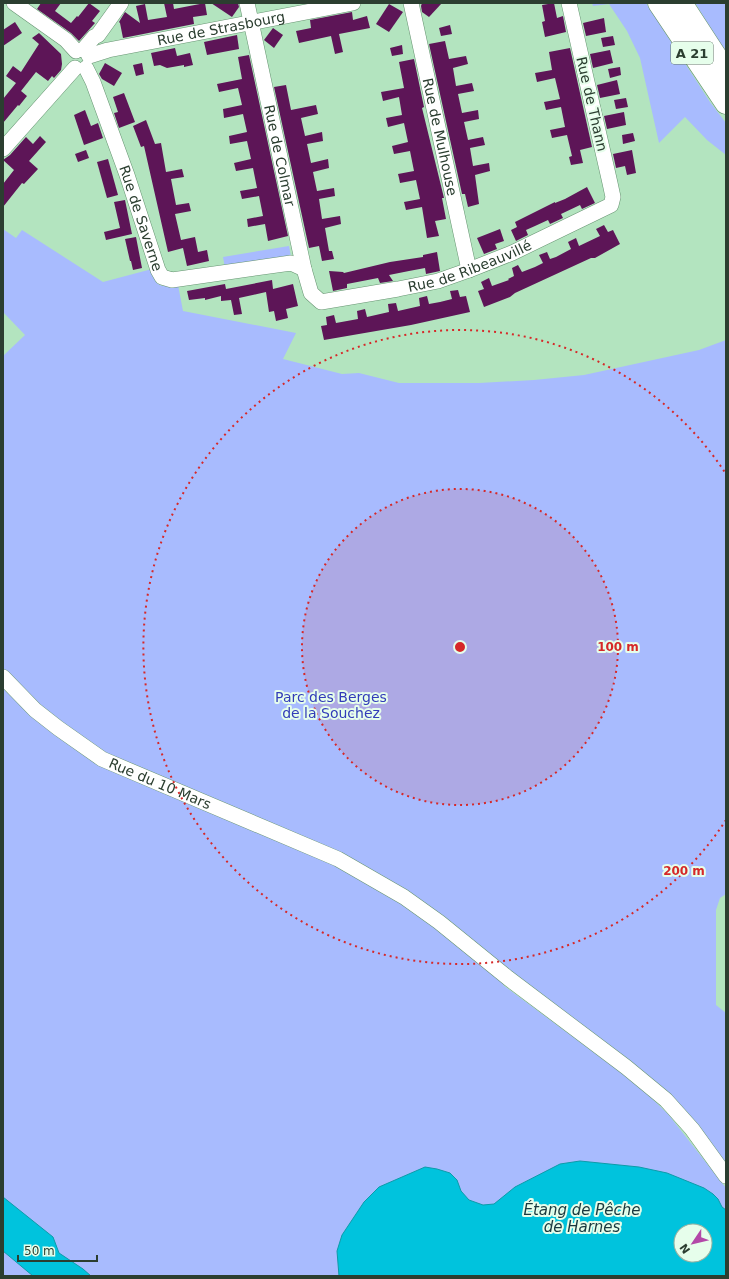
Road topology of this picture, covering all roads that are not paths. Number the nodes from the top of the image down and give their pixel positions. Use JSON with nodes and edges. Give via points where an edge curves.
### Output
{"nodes":[{"id":1,"x":14,"y":3,"type":"edge"},
{"id":2,"x":121,"y":3,"type":"edge"},
{"id":3,"x":247,"y":3,"type":"edge"},
{"id":4,"x":353,"y":3,"type":"edge"},
{"id":5,"x":411,"y":3,"type":"edge"},
{"id":6,"x":570,"y":3,"type":"edge"},
{"id":7,"x":659,"y":3,"type":"edge"},
{"id":8,"x":681,"y":3,"type":"edge"},
{"id":9,"x":252,"y":23,"type":"junction"},
{"id":10,"x":85,"y":58,"type":"junction"},
{"id":11,"x":726,"y":72,"type":"edge"},
{"id":12,"x":726,"y":103,"type":"edge"},
{"id":13,"x":3,"y":149,"type":"edge"},
{"id":14,"x":611,"y":205,"type":"joint"},
{"id":15,"x":304,"y":269,"type":"junction"},
{"id":16,"x":469,"y":270,"type":"junction"},
{"id":17,"x":321,"y":302,"type":"joint"},
{"id":18,"x":3,"y":677,"type":"edge"},
{"id":19,"x":726,"y":1176,"type":"edge"}],
"edges":[{"from":1,"to":10,"type":"street","via":[[66,40]]},
{"from":2,"to":10,"type":"street"},
{"from":3,"to":9,"type":"street","name":"Rue de Colmar"},
{"from":4,"to":9,"type":"street","name":"Rue de Strasbourg"},
{"from":5,"to":16,"type":"street","name":"Rue de Mulhouse"},
{"from":6,"to":14,"type":"street","name":"Rue de Thann","via":[[610,182],[613,197]]},
{"from":7,"to":12,"type":"highway","number":"A 21"},
{"from":8,"to":11,"type":"highway","number":"A 21"},
{"from":9,"to":10,"type":"street","name":"Rue de Strasbourg"},
{"from":9,"to":15,"type":"street","name":"Rue de Colmar"},
{"from":10,"to":13,"type":"street"},
{"from":10,"to":15,"type":"street","name":"Rue de Saverne","via":[[162,277],[172,280],[290,263]]},
{"from":14,"to":16,"type":"street","name":"Rue de Ribeauvillé"},
{"from":15,"to":17,"type":"street","name":"Rue de Colmar","via":[[311,293]]},
{"from":16,"to":17,"type":"street","name":"Rue de Ribeauvillé","via":[[430,282]]},
{"from":18,"to":19,"type":"street","name":"Rue du 10 Mars","via":[[35,710],[102,759],[338,859],[404,897],[626,1066],[666,1100],[692,1128]]}]}
